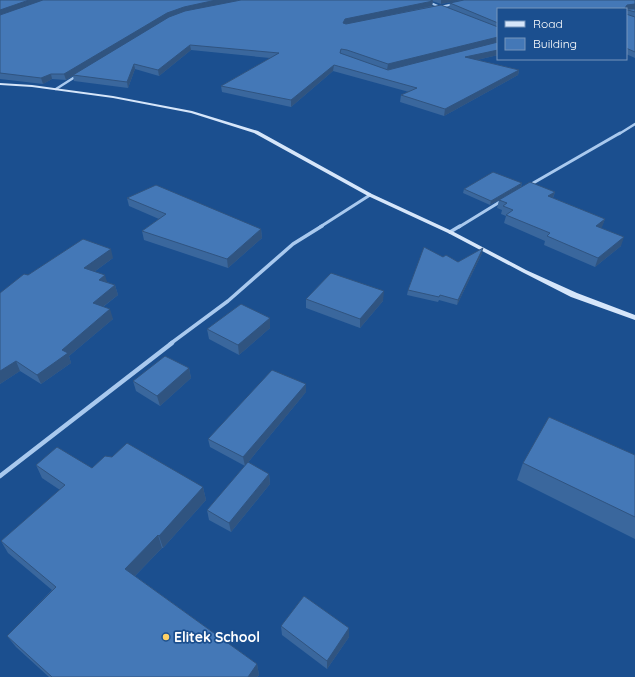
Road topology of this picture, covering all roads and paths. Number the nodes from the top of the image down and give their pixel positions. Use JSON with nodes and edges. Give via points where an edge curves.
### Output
{"nodes":[{"id":1,"x":424,"y":0,"type":"edge"},
{"id":2,"x":460,"y":3,"type":"edge"},
{"id":3,"x":438,"y":7,"type":"junction"},
{"id":4,"x":431,"y":8,"type":"edge"},
{"id":5,"x":445,"y":9,"type":"edge"},
{"id":6,"x":82,"y":73,"type":"edge"},
{"id":7,"x":0,"y":84,"type":"edge"},
{"id":8,"x":56,"y":89,"type":"junction"},
{"id":9,"x":635,"y":124,"type":"edge"},
{"id":10,"x":524,"y":188,"type":"edge"},
{"id":11,"x":370,"y":195,"type":"junction"},
{"id":12,"x":504,"y":200,"type":"edge"},
{"id":13,"x":450,"y":232,"type":"junction"},
{"id":14,"x":635,"y":318,"type":"edge"},
{"id":15,"x":0,"y":476,"type":"edge"}],
"edges":[{"from":1,"to":3,"type":"street"},
{"from":2,"to":3,"type":"street"},
{"from":3,"to":4,"type":"street"},
{"from":3,"to":5,"type":"street"},
{"from":6,"to":8,"type":"street"},
{"from":7,"to":8,"type":"main road"},
{"from":8,"to":11,"type":"main road","via":[[192,112],[256,132]]},
{"from":9,"to":10,"type":"street"},
{"from":11,"to":13,"type":"main road"},
{"from":11,"to":15,"type":"street","via":[[293,244],[228,301]]},
{"from":12,"to":13,"type":"street"},
{"from":13,"to":14,"type":"main road","via":[[574,295]]}]}
